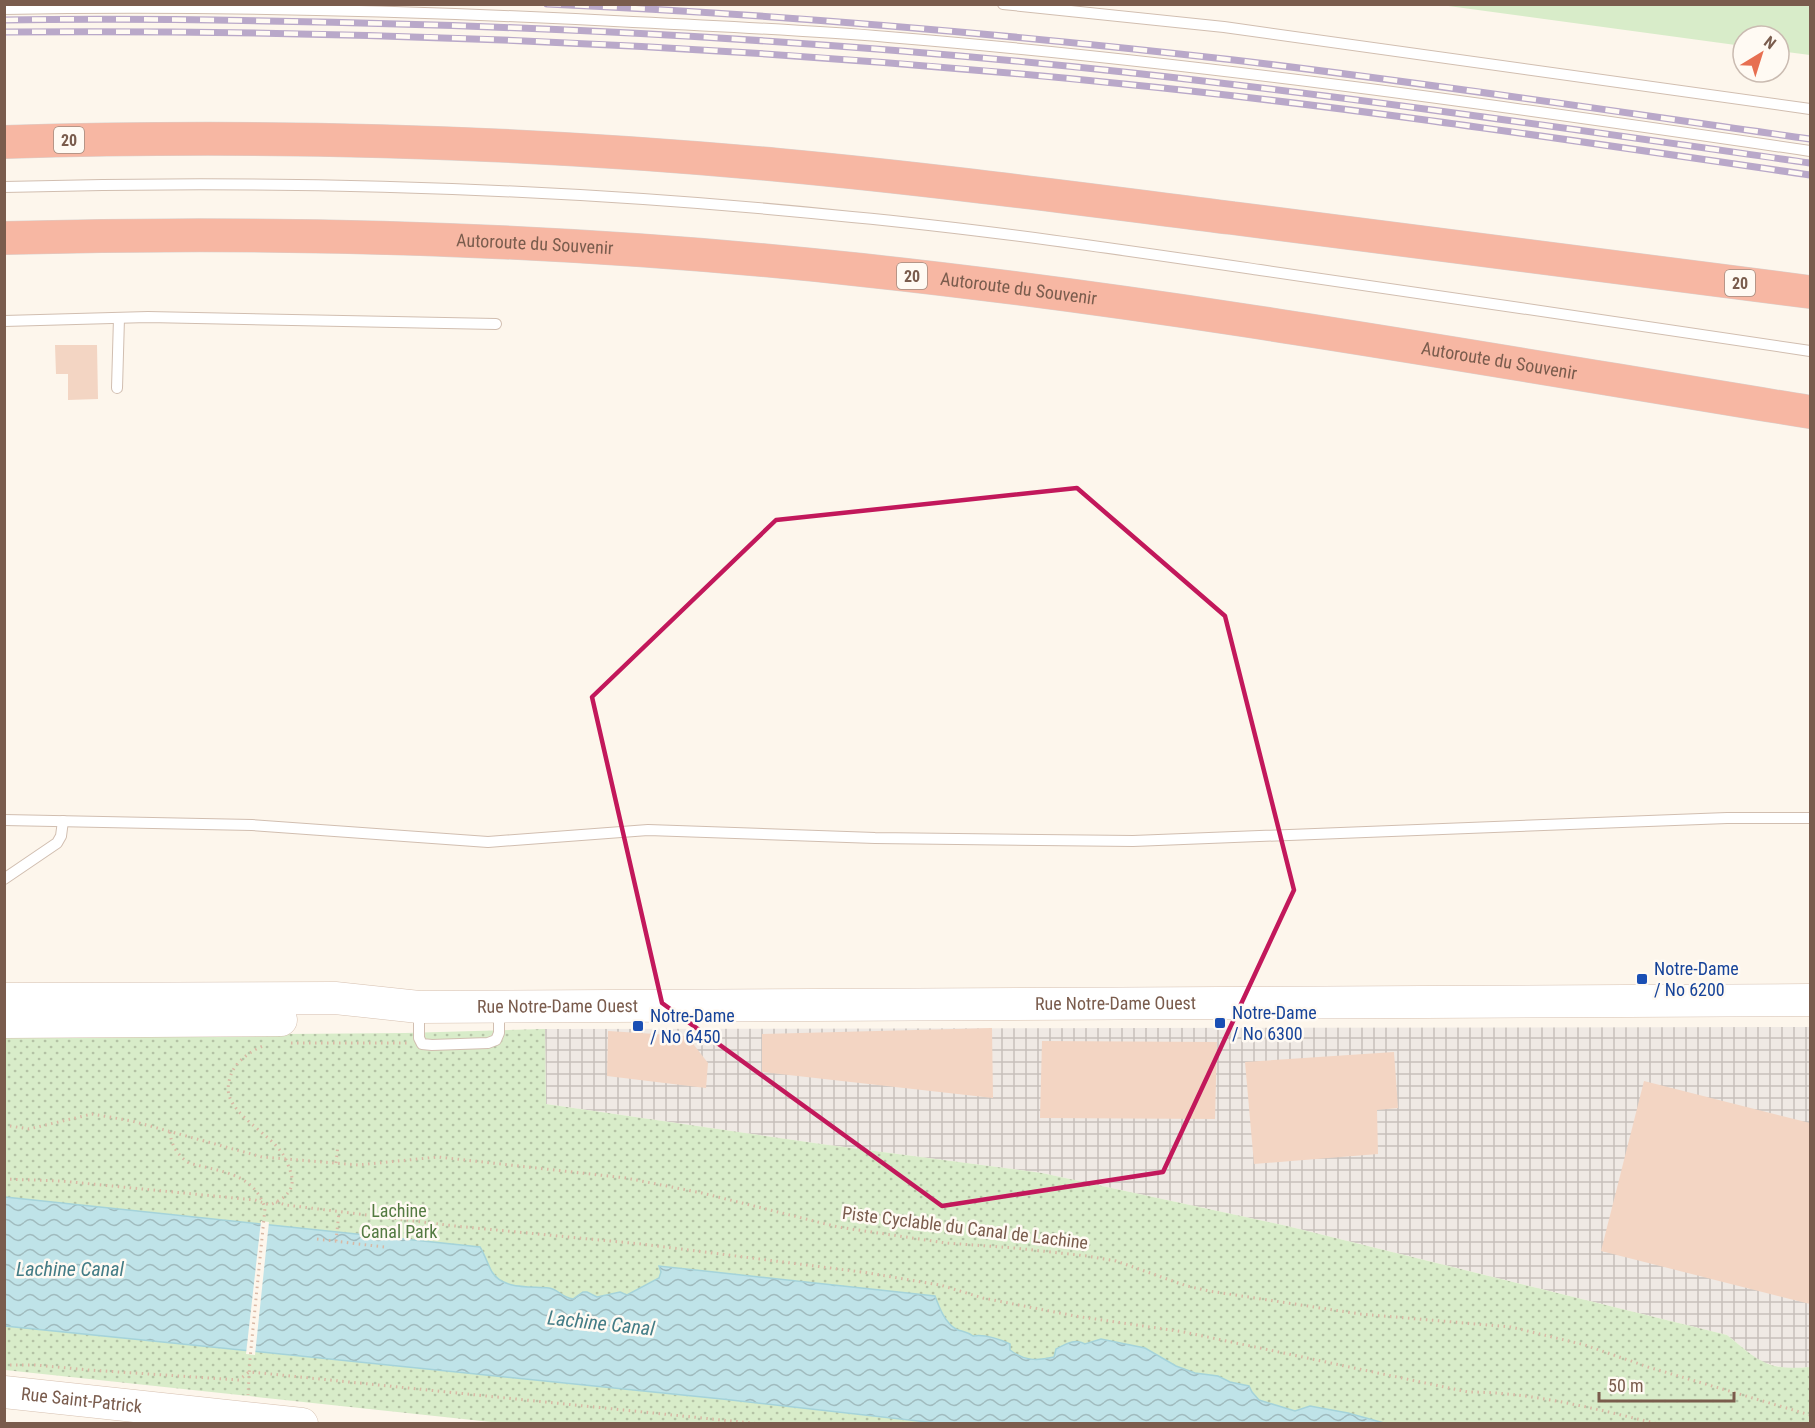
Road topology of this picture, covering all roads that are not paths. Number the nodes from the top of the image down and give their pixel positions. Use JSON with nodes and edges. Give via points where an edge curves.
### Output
{"nodes":[{"id":1,"x":1003,"y":4,"type":"edge"},
{"id":2,"x":4,"y":9,"type":"edge"},
{"id":3,"x":1810,"y":109,"type":"edge"},
{"id":4,"x":4,"y":142,"type":"edge"},
{"id":5,"x":1810,"y":151,"type":"edge"},
{"id":6,"x":4,"y":188,"type":"edge"},
{"id":7,"x":4,"y":238,"type":"edge"},
{"id":8,"x":1810,"y":292,"type":"edge"},
{"id":9,"x":119,"y":318,"type":"junction"},
{"id":10,"x":4,"y":321,"type":"edge"},
{"id":11,"x":496,"y":324,"type":"dead end"},
{"id":12,"x":1810,"y":351,"type":"edge"},
{"id":13,"x":117,"y":387,"type":"dead end"},
{"id":14,"x":1810,"y":412,"type":"edge"},
{"id":15,"x":1810,"y":818,"type":"edge"},
{"id":16,"x":4,"y":820,"type":"edge"},
{"id":17,"x":63,"y":821,"type":"junction"},
{"id":18,"x":4,"y":879,"type":"edge"},
{"id":19,"x":4,"y":999,"type":"edge"},
{"id":20,"x":1810,"y":999,"type":"edge"},
{"id":21,"x":419,"y":1007,"type":"junction"},
{"id":22,"x":4,"y":1023,"type":"edge"},
{"id":23,"x":4,"y":1392,"type":"edge"},
{"id":24,"x":302,"y":1424,"type":"edge"}],
"edges":[{"from":1,"to":3,"type":"lane","via":[[1236,28]]},
{"from":2,"to":5,"type":"lane","via":[[187,7],[467,14],[876,36],[1336,84]]},
{"from":4,"to":8,"type":"highway","number":"20","via":[[176,138],[424,144],[779,165],[980,186]]},
{"from":6,"to":12,"type":"lane","via":[[386,188],[805,212],[1052,241]]},
{"from":7,"to":14,"type":"highway","name":"Autoroute du Souvenir","number":"20","via":[[236,235],[447,240],[807,264],[1187,312]]},
{"from":9,"to":10,"type":"lane"},
{"from":9,"to":11,"type":"lane"},
{"from":9,"to":13,"type":"lane"},
{"from":15,"to":17,"type":"lane","via":[[1133,842],[648,830],[488,842],[252,825]]},
{"from":16,"to":17,"type":"lane"},
{"from":17,"to":18,"type":"lane","via":[[57,843]]},
{"from":19,"to":21,"type":"main road","name":"Rue Notre-Dame Ouest","via":[[335,998]]},
{"from":20,"to":21,"type":"main road","name":"Rue Notre-Dame Ouest"},
{"from":21,"to":22,"type":"main road","name":"Rue Notre-Dame Ouest","via":[[337,1019]]},
{"from":23,"to":24,"type":"main road","name":"Rue Saint-Patrick"}]}
